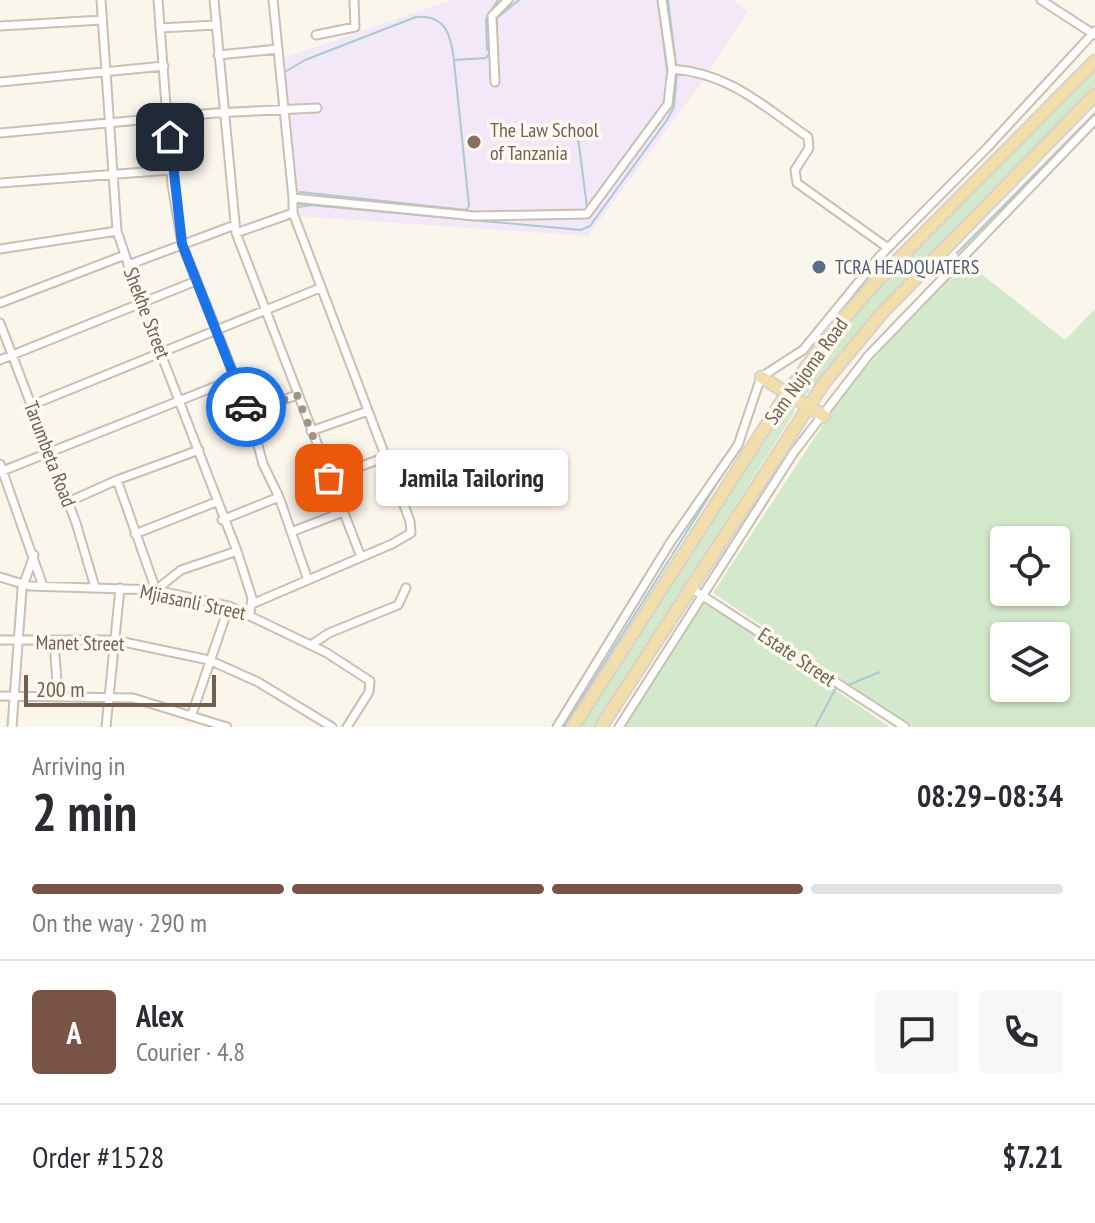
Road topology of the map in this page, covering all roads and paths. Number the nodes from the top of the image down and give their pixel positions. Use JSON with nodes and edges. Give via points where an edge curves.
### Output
{"nodes":[{"id":1,"x":101,"y":0,"type":"edge"},
{"id":2,"x":158,"y":0,"type":"edge"},
{"id":3,"x":214,"y":0,"type":"edge"},
{"id":4,"x":273,"y":0,"type":"edge"},
{"id":5,"x":354,"y":0,"type":"edge"},
{"id":6,"x":508,"y":0,"type":"edge"},
{"id":7,"x":662,"y":0,"type":"edge"},
{"id":8,"x":1041,"y":0,"type":"edge"},
{"id":9,"x":102,"y":20,"type":"junction"},
{"id":10,"x":216,"y":25,"type":"junction"},
{"id":11,"x":0,"y":26,"type":"edge"},
{"id":12,"x":160,"y":28,"type":"junction"},
{"id":13,"x":1094,"y":33,"type":"edge"},
{"id":14,"x":316,"y":35,"type":"dead end"},
{"id":15,"x":278,"y":49,"type":"junction"},
{"id":16,"x":218,"y":55,"type":"junction"},
{"id":17,"x":1095,"y":61,"type":"edge"},
{"id":18,"x":164,"y":66,"type":"junction"},
{"id":19,"x":672,"y":69,"type":"junction"},
{"id":20,"x":106,"y":73,"type":"junction"},
{"id":21,"x":0,"y":82,"type":"edge"},
{"id":22,"x":495,"y":82,"type":"dead end"},
{"id":23,"x":1095,"y":95,"type":"edge"},
{"id":24,"x":284,"y":108,"type":"junction"},
{"id":25,"x":317,"y":108,"type":"dead end"},
{"id":26,"x":226,"y":113,"type":"junction"},
{"id":27,"x":168,"y":117,"type":"junction"},
{"id":28,"x":1095,"y":120,"type":"edge"},
{"id":29,"x":109,"y":123,"type":"junction"},
{"id":30,"x":0,"y":133,"type":"edge"},
{"id":31,"x":171,"y":170,"type":"junction"},
{"id":32,"x":113,"y":174,"type":"junction"},
{"id":33,"x":0,"y":183,"type":"edge"},
{"id":34,"x":293,"y":198,"type":"junction"},
{"id":35,"x":293,"y":213,"type":"junction"},
{"id":36,"x":236,"y":229,"type":"junction"},
{"id":37,"x":117,"y":231,"type":"junction"},
{"id":38,"x":182,"y":244,"type":"junction"},
{"id":39,"x":888,"y":248,"type":"junction"},
{"id":40,"x":0,"y":249,"type":"edge"},
{"id":41,"x":125,"y":255,"type":"junction"},
{"id":42,"x":128,"y":265,"type":"junction"},
{"id":43,"x":196,"y":281,"type":"junction"},
{"id":44,"x":320,"y":288,"type":"junction"},
{"id":45,"x":141,"y":302,"type":"junction"},
{"id":46,"x":0,"y":303,"type":"edge"},
{"id":47,"x":265,"y":311,"type":"junction"},
{"id":48,"x":0,"y":323,"type":"edge"},
{"id":49,"x":216,"y":331,"type":"junction"},
{"id":50,"x":161,"y":352,"type":"junction"},
{"id":51,"x":12,"y":356,"type":"junction"},
{"id":52,"x":0,"y":360,"type":"edge"},
{"id":53,"x":761,"y":377,"type":"junction"},
{"id":54,"x":234,"y":379,"type":"junction"},
{"id":55,"x":787,"y":393,"type":"junction"},
{"id":56,"x":297,"y":395,"type":"junction"},
{"id":57,"x":181,"y":402,"type":"junction"},
{"id":58,"x":32,"y":405,"type":"junction"},
{"id":59,"x":809,"y":406,"type":"junction"},
{"id":60,"x":368,"y":411,"type":"junction"},
{"id":61,"x":249,"y":412,"type":"junction"},
{"id":62,"x":824,"y":416,"type":"junction"},
{"id":63,"x":311,"y":431,"type":"junction"},
{"id":64,"x":199,"y":450,"type":"junction"},
{"id":65,"x":49,"y":454,"type":"junction"},
{"id":66,"x":386,"y":457,"type":"junction"},
{"id":67,"x":1,"y":469,"type":"edge"},
{"id":68,"x":329,"y":478,"type":"junction"},
{"id":69,"x":117,"y":480,"type":"junction"},
{"id":70,"x":279,"y":497,"type":"junction"},
{"id":71,"x":68,"y":502,"type":"junction"},
{"id":72,"x":216,"y":502,"type":"junction"},
{"id":73,"x":343,"y":512,"type":"junction"},
{"id":74,"x":222,"y":520,"type":"junction"},
{"id":75,"x":291,"y":532,"type":"junction"},
{"id":76,"x":135,"y":534,"type":"junction"},
{"id":77,"x":237,"y":551,"type":"junction"},
{"id":78,"x":34,"y":555,"type":"junction"},
{"id":79,"x":361,"y":557,"type":"junction"},
{"id":80,"x":0,"y":577,"type":"edge"},
{"id":81,"x":308,"y":580,"type":"junction"},
{"id":82,"x":23,"y":585,"type":"junction"},
{"id":83,"x":43,"y":586,"type":"junction"},
{"id":84,"x":95,"y":587,"type":"junction"},
{"id":85,"x":689,"y":587,"type":"junction"},
{"id":86,"x":120,"y":588,"type":"junction"},
{"id":87,"x":406,"y":588,"type":"dead end"},
{"id":88,"x":156,"y":590,"type":"junction"},
{"id":89,"x":704,"y":594,"type":"junction"},
{"id":90,"x":252,"y":604,"type":"junction"},
{"id":91,"x":229,"y":606,"type":"junction"},
{"id":92,"x":250,"y":613,"type":"junction"},
{"id":93,"x":0,"y":640,"type":"edge"},
{"id":94,"x":114,"y":640,"type":"junction"},
{"id":95,"x":20,"y":642,"type":"junction"},
{"id":96,"x":54,"y":642,"type":"junction"},
{"id":97,"x":311,"y":645,"type":"junction"},
{"id":98,"x":209,"y":660,"type":"junction"},
{"id":99,"x":108,"y":695,"type":"junction"},
{"id":100,"x":0,"y":696,"type":"edge"},
{"id":101,"x":58,"y":696,"type":"junction"},
{"id":102,"x":15,"y":697,"type":"junction"},
{"id":103,"x":192,"y":714,"type":"junction"},
{"id":104,"x":12,"y":727,"type":"edge"},
{"id":105,"x":106,"y":727,"type":"edge"},
{"id":106,"x":227,"y":727,"type":"edge"},
{"id":107,"x":332,"y":727,"type":"edge"},
{"id":108,"x":347,"y":727,"type":"edge"},
{"id":109,"x":557,"y":727,"type":"edge"},
{"id":110,"x":573,"y":727,"type":"edge"},
{"id":111,"x":601,"y":727,"type":"edge"},
{"id":112,"x":619,"y":727,"type":"edge"},
{"id":113,"x":905,"y":727,"type":"edge"}],
"edges":[{"from":1,"to":9,"type":"street","name":"Shekhe Street"},
{"from":2,"to":12,"type":"street"},
{"from":3,"to":10,"type":"street"},
{"from":4,"to":15,"type":"street"},
{"from":5,"to":14,"type":"street","via":[[355,27]]},
{"from":6,"to":22,"type":"street","via":[[492,16]]},
{"from":7,"to":19,"type":"street"},
{"from":8,"to":13,"type":"street"},
{"from":9,"to":11,"type":"street"},
{"from":9,"to":20,"type":"street","name":"Shekhe Street"},
{"from":10,"to":12,"type":"street"},
{"from":10,"to":16,"type":"street"},
{"from":12,"to":18,"type":"street"},
{"from":13,"to":39,"type":"street"},
{"from":15,"to":16,"type":"street"},
{"from":15,"to":24,"type":"street"},
{"from":16,"to":26,"type":"street"},
{"from":17,"to":55,"type":"main road","name":"Sam Nujoma Road","via":[[877,281]]},
{"from":18,"to":20,"type":"street"},
{"from":18,"to":27,"type":"street"},
{"from":19,"to":34,"type":"street","via":[[664,115],[581,217],[525,212],[475,216]]},
{"from":19,"to":39,"type":"street","via":[[730,82],[808,137],[809,148],[795,170],[797,183]]},
{"from":20,"to":21,"type":"street"},
{"from":20,"to":29,"type":"street","name":"Shekhe Street"},
{"from":23,"to":59,"type":"main road","name":"Sam Nujoma Road","via":[[883,312]]},
{"from":24,"to":25,"type":"street"},
{"from":24,"to":26,"type":"street"},
{"from":24,"to":34,"type":"street"},
{"from":26,"to":27,"type":"street"},
{"from":26,"to":36,"type":"street"},
{"from":27,"to":29,"type":"street"},
{"from":27,"to":31,"type":"street"},
{"from":28,"to":62,"type":"street","via":[[892,327]]},
{"from":29,"to":30,"type":"street"},
{"from":29,"to":32,"type":"street","name":"Shekhe Street"},
{"from":31,"to":32,"type":"street"},
{"from":31,"to":38,"type":"street"},
{"from":32,"to":33,"type":"street"},
{"from":32,"to":37,"type":"street","name":"Shekhe Street"},
{"from":34,"to":35,"type":"street"},
{"from":35,"to":36,"type":"street"},
{"from":35,"to":44,"type":"street"},
{"from":36,"to":38,"type":"street"},
{"from":36,"to":47,"type":"street"},
{"from":37,"to":40,"type":"street"},
{"from":37,"to":41,"type":"street","name":"Shekhe Street"},
{"from":38,"to":42,"type":"street"},
{"from":38,"to":43,"type":"street"},
{"from":39,"to":53,"type":"street","via":[[803,350]]},
{"from":41,"to":42,"type":"street","name":"Shekhe Street"},
{"from":41,"to":46,"type":"street"},
{"from":42,"to":45,"type":"street","name":"Shekhe Street"},
{"from":43,"to":45,"type":"street"},
{"from":43,"to":49,"type":"street"},
{"from":44,"to":47,"type":"street"},
{"from":44,"to":60,"type":"street"},
{"from":45,"to":50,"type":"street","name":"Shekhe Street"},
{"from":45,"to":51,"type":"street"},
{"from":47,"to":49,"type":"street"},
{"from":47,"to":56,"type":"street"},
{"from":48,"to":51,"type":"street","name":"Tarumbeta Road"},
{"from":49,"to":50,"type":"street"},
{"from":49,"to":54,"type":"street"},
{"from":50,"to":57,"type":"street","name":"Shekhe Street"},
{"from":50,"to":58,"type":"street"},
{"from":51,"to":52,"type":"street"},
{"from":51,"to":58,"type":"street","name":"Tarumbeta Road"},
{"from":53,"to":55,"type":"main road"},
{"from":53,"to":109,"type":"street","via":[[738,445],[670,543]]},
{"from":54,"to":57,"type":"street"},
{"from":54,"to":61,"type":"street"},
{"from":55,"to":59,"type":"main road"},
{"from":55,"to":110,"type":"main road","name":"Sam Nujoma Road"},
{"from":56,"to":61,"type":"street"},
{"from":56,"to":63,"type":"street"},
{"from":57,"to":64,"type":"street","name":"Shekhe Street"},
{"from":57,"to":65,"type":"street"},
{"from":58,"to":65,"type":"street","name":"Tarumbeta Road"},
{"from":59,"to":62,"type":"main road"},
{"from":59,"to":85,"type":"main road","name":"Sam Nujoma Road"},
{"from":60,"to":63,"type":"street"},
{"from":60,"to":66,"type":"street"},
{"from":61,"to":70,"type":"street","via":[[263,464]]},
{"from":62,"to":89,"type":"street","via":[[794,452]]},
{"from":63,"to":68,"type":"street"},
{"from":64,"to":69,"type":"street"},
{"from":64,"to":72,"type":"street","name":"Shekhe Street"},
{"from":65,"to":67,"type":"street"},
{"from":65,"to":71,"type":"street","name":"Tarumbeta Road"},
{"from":66,"to":68,"type":"street"},
{"from":66,"to":79,"type":"street","via":[[411,533]]},
{"from":67,"to":78,"type":"street"},
{"from":68,"to":73,"type":"street"},
{"from":69,"to":71,"type":"street"},
{"from":69,"to":76,"type":"street"},
{"from":70,"to":74,"type":"street"},
{"from":70,"to":75,"type":"street"},
{"from":71,"to":84,"type":"street","name":"Tarumbeta Road"},
{"from":72,"to":74,"type":"street","name":"Shekhe Street"},
{"from":72,"to":76,"type":"street"},
{"from":73,"to":75,"type":"street"},
{"from":73,"to":79,"type":"street"},
{"from":74,"to":77,"type":"street","name":"Shekhe Street"},
{"from":75,"to":81,"type":"street"},
{"from":76,"to":88,"type":"street"},
{"from":77,"to":88,"type":"street","via":[[181,570]]},
{"from":77,"to":90,"type":"street","name":"Shekhe Street"},
{"from":78,"to":82,"type":"street"},
{"from":78,"to":83,"type":"street"},
{"from":79,"to":81,"type":"street"},
{"from":80,"to":82,"type":"street","name":"Mjiasanli Street"},
{"from":81,"to":90,"type":"street"},
{"from":82,"to":83,"type":"street","name":"Mjiasanli Street"},
{"from":82,"to":95,"type":"street"},
{"from":83,"to":84,"type":"street","name":"Mjiasanli Street"},
{"from":84,"to":86,"type":"street","name":"Mjiasanli Street"},
{"from":85,"to":89,"type":"street","name":"Estate Street"},
{"from":85,"to":111,"type":"main road","name":"Sam Nujoma Road"},
{"from":86,"to":88,"type":"street","name":"Mjiasanli Street"},
{"from":86,"to":94,"type":"street"},
{"from":87,"to":97,"type":"street","via":[[398,605]]},
{"from":88,"to":91,"type":"street","name":"Mjiasanli Street"},
{"from":89,"to":112,"type":"street"},
{"from":89,"to":113,"type":"street","name":"Estate Street"},
{"from":90,"to":92,"type":"street","name":"Shekhe Street"},
{"from":91,"to":92,"type":"street","name":"Mjiasanli Street"},
{"from":91,"to":98,"type":"street"},
{"from":92,"to":97,"type":"street","name":"Mjiasanli Street"},
{"from":93,"to":95,"type":"street","name":"Manet Street"},
{"from":94,"to":96,"type":"street","name":"Manet Street"},
{"from":94,"to":98,"type":"street","name":"Manet Street"},
{"from":94,"to":99,"type":"street"},
{"from":95,"to":96,"type":"street","name":"Manet Street"},
{"from":95,"to":102,"type":"street"},
{"from":96,"to":101,"type":"street"},
{"from":97,"to":108,"type":"street","name":"Mjiasanli Street","via":[[370,681],[371,688]]},
{"from":98,"to":103,"type":"street"},
{"from":98,"to":107,"type":"street","name":"Manet Street","via":[[258,682]]},
{"from":99,"to":101,"type":"street"},
{"from":99,"to":103,"type":"street"},
{"from":99,"to":105,"type":"street"},
{"from":100,"to":102,"type":"street"},
{"from":101,"to":102,"type":"street"},
{"from":102,"to":104,"type":"street"},
{"from":103,"to":106,"type":"street"}]}
